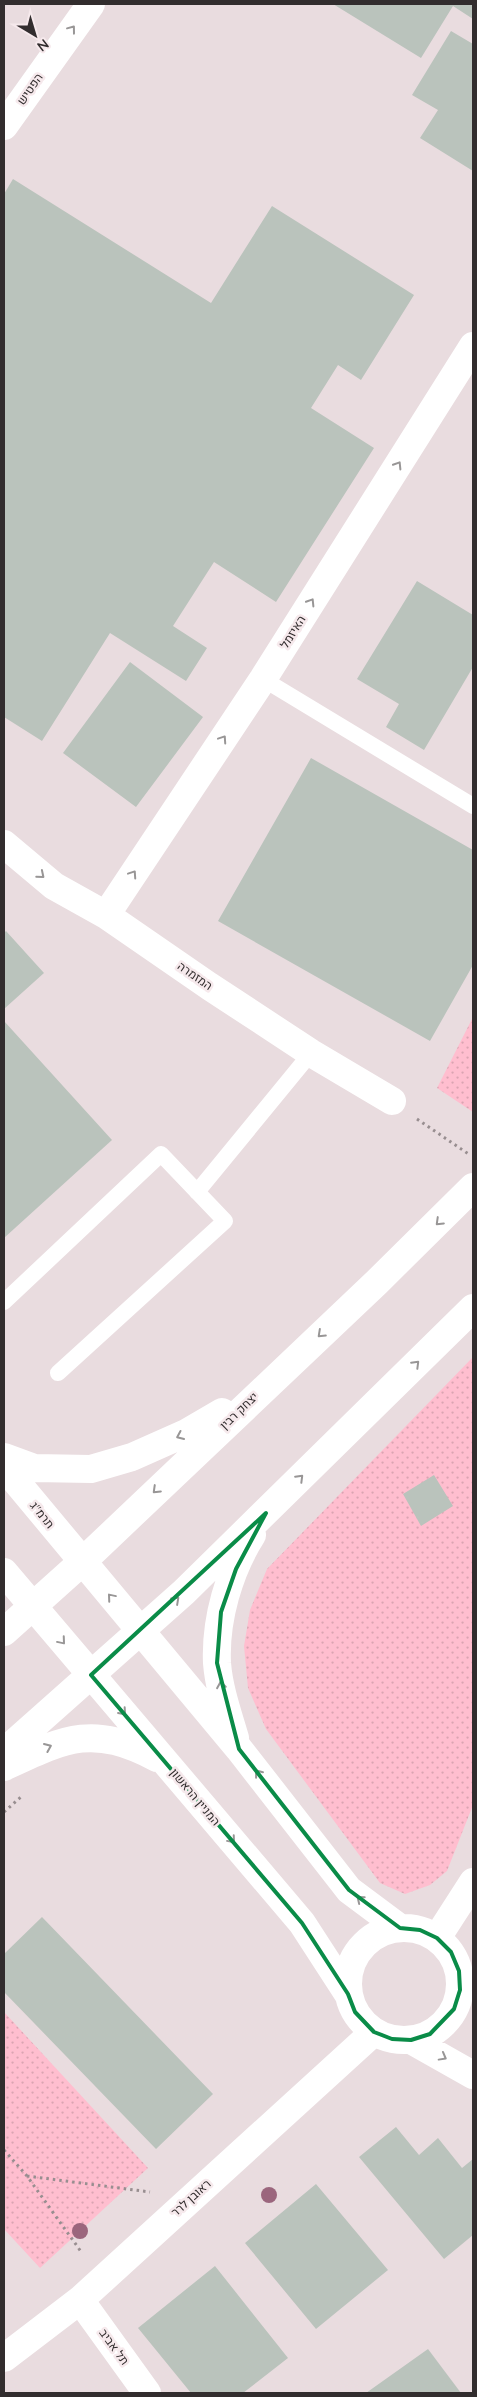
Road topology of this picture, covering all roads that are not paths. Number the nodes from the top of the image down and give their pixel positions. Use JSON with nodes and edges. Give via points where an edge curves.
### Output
{"nodes":[{"id":1,"x":91,"y":4,"type":"edge"},
{"id":2,"x":4,"y":126,"type":"edge"},
{"id":3,"x":473,"y":346,"type":"edge"},
{"id":4,"x":263,"y":679,"type":"junction"},
{"id":5,"x":473,"y":806,"type":"edge"},
{"id":6,"x":4,"y":844,"type":"edge"},
{"id":7,"x":106,"y":915,"type":"junction"},
{"id":8,"x":311,"y":1053,"type":"junction"},
{"id":9,"x":392,"y":1101,"type":"road end"},
{"id":10,"x":473,"y":1187,"type":"edge"},
{"id":11,"x":197,"y":1192,"type":"junction"},
{"id":12,"x":4,"y":1302,"type":"edge"},
{"id":13,"x":473,"y":1308,"type":"edge"},
{"id":14,"x":280,"y":1372,"type":"junction"},
{"id":15,"x":58,"y":1373,"type":"dead end"},
{"id":16,"x":4,"y":1457,"type":"edge"},
{"id":17,"x":4,"y":1467,"type":"edge"},
{"id":18,"x":266,"y":1513,"type":"junction"},
{"id":19,"x":82,"y":1562,"type":"junction"},
{"id":20,"x":4,"y":1572,"type":"edge"},
{"id":21,"x":32,"y":1606,"type":"junction"},
{"id":22,"x":4,"y":1632,"type":"edge"},
{"id":23,"x":140,"y":1633,"type":"junction"},
{"id":24,"x":91,"y":1675,"type":"junction"},
{"id":25,"x":239,"y":1749,"type":"junction"},
{"id":26,"x":4,"y":1752,"type":"edge"},
{"id":27,"x":166,"y":1763,"type":"junction"},
{"id":28,"x":4,"y":1767,"type":"edge"},
{"id":29,"x":473,"y":1882,"type":"edge"},
{"id":30,"x":400,"y":1928,"type":"junction"},
{"id":31,"x":437,"y":1938,"type":"junction"},
{"id":32,"x":459,"y":1971,"type":"junction"},
{"id":33,"x":348,"y":1994,"type":"junction"},
{"id":34,"x":473,"y":2008,"type":"edge"},
{"id":35,"x":374,"y":2032,"type":"junction"},
{"id":36,"x":411,"y":2040,"type":"junction"},
{"id":37,"x":473,"y":2075,"type":"edge"},
{"id":38,"x":80,"y":2300,"type":"junction"},
{"id":39,"x":4,"y":2358,"type":"edge"},
{"id":40,"x":147,"y":2393,"type":"edge"}],
"edges":[{"from":2,"to":1,"type":"street","name":"הפטיש","one_way":true},
{"from":4,"to":3,"type":"street","name":"האיזמל","one_way":true},
{"from":4,"to":5,"type":"lane"},
{"from":7,"to":4,"type":"street","name":"האיזמל","one_way":true},
{"from":6,"to":7,"type":"street","name":"המזמרה","one_way":true,"via":[[54,886]]},
{"from":7,"to":8,"type":"street","name":"המזמרה"},
{"from":8,"to":9,"type":"street","name":"המזמרה"},
{"from":8,"to":11,"type":"lane"},
{"from":10,"to":14,"type":"street","name":"יצחק רבין","one_way":true},
{"from":11,"to":12,"type":"lane","via":[[161,1154]]},
{"from":11,"to":15,"type":"lane","via":[[224,1221]]},
{"from":18,"to":13,"type":"street","one_way":true},
{"from":14,"to":16,"type":"street","one_way":true,"via":[[231,1407],[186,1433],[132,1457],[91,1469],[34,1468]]},
{"from":14,"to":19,"type":"street","name":"יצחק רבין","one_way":true},
{"from":17,"to":19,"type":"street","name":"תרמ\"ג"},
{"from":23,"to":18,"type":"street","one_way":true},
{"from":25,"to":18,"type":"street","one_way":true,"via":[[223,1697],[217,1663],[221,1612],[243,1553]]},
{"from":19,"to":21,"type":"street","name":"יצחק רבין"},
{"from":23,"to":19,"type":"street","one_way":true},
{"from":20,"to":21,"type":"street"},
{"from":21,"to":22,"type":"street","name":"יצחק רבין"},
{"from":21,"to":24,"type":"street","name":"המניין הראשון","one_way":true},
{"from":23,"to":24,"type":"street"},
{"from":23,"to":25,"type":"street"},
{"from":24,"to":26,"type":"street"},
{"from":24,"to":27,"type":"street","name":"המניין הראשון","one_way":true},
{"from":30,"to":25,"type":"street","one_way":true,"via":[[349,1890]]},
{"from":28,"to":27,"type":"street","one_way":true,"via":[[64,1740],[93,1737],[120,1742]]},
{"from":27,"to":33,"type":"street","name":"המניין הראשון","one_way":true,"via":[[302,1923]]},
{"from":29,"to":31,"type":"street"},
{"from":30,"to":31,"type":"street","via":[[420,1930]]},
{"from":30,"to":33,"type":"street","via":[[367,1941],[355,1956],[348,1974]]},
{"from":31,"to":32,"type":"street","via":[[451,1952]]},
{"from":32,"to":34,"type":"street"},
{"from":32,"to":36,"type":"street","via":[[460,1990],[454,2009],[430,2034]]},
{"from":33,"to":35,"type":"street","via":[[355,2012]]},
{"from":35,"to":36,"type":"street","via":[[392,2039]]},
{"from":35,"to":38,"type":"street","name":"ראובן לרר"},
{"from":36,"to":37,"type":"street","one_way":true},
{"from":38,"to":39,"type":"street","name":"ראובן לרר"},
{"from":38,"to":40,"type":"street","name":"תל אביב"}]}
